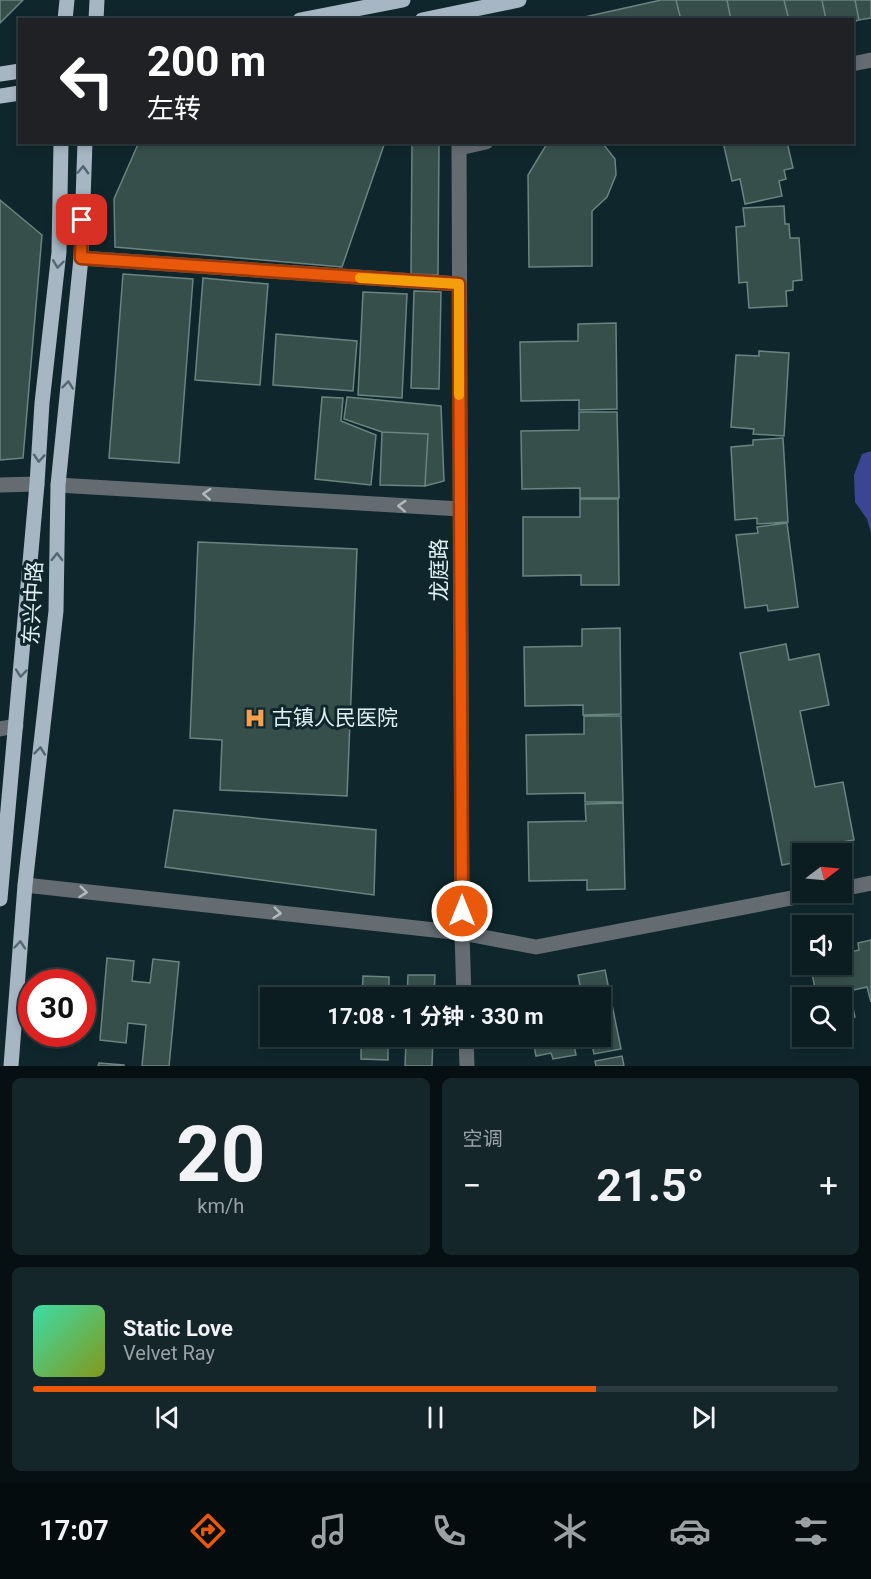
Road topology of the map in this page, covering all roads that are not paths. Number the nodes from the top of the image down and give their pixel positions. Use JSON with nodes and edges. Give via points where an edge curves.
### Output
{"nodes":[{"id":1,"x":67,"y":0,"type":"edge"},
{"id":2,"x":97,"y":0,"type":"edge"},
{"id":3,"x":403,"y":0,"type":"edge"},
{"id":4,"x":519,"y":0,"type":"edge"},
{"id":5,"x":459,"y":11,"type":"edge"},
{"id":6,"x":65,"y":18,"type":"edge"},
{"id":7,"x":96,"y":18,"type":"edge"},
{"id":8,"x":310,"y":18,"type":"edge"},
{"id":9,"x":430,"y":18,"type":"edge"},
{"id":10,"x":871,"y":60,"type":"edge"},
{"id":11,"x":854,"y":64,"type":"edge"},
{"id":12,"x":18,"y":71,"type":"edge"},
{"id":13,"x":0,"y":74,"type":"edge"},
{"id":14,"x":18,"y":93,"type":"edge"},
{"id":15,"x":0,"y":96,"type":"edge"},
{"id":16,"x":61,"y":144,"type":"edge"},
{"id":17,"x":85,"y":144,"type":"edge"},
{"id":18,"x":459,"y":146,"type":"edge"},
{"id":19,"x":81,"y":258,"type":"junction"},
{"id":20,"x":459,"y":284,"type":"junction"},
{"id":21,"x":37,"y":484,"type":"junction"},
{"id":22,"x":0,"y":485,"type":"edge"},
{"id":23,"x":58,"y":485,"type":"junction"},
{"id":24,"x":460,"y":509,"type":"junction"},
{"id":25,"x":16,"y":726,"type":"junction"},
{"id":26,"x":0,"y":729,"type":"edge"},
{"id":27,"x":871,"y":883,"type":"edge"},
{"id":28,"x":25,"y":885,"type":"junction"},
{"id":29,"x":852,"y":887,"type":"edge"},
{"id":30,"x":792,"y":898,"type":"edge"},
{"id":31,"x":0,"y":899,"type":"edge"},
{"id":32,"x":462,"y":933,"type":"junction"},
{"id":33,"x":464,"y":987,"type":"edge"},
{"id":34,"x":466,"y":1047,"type":"edge"},
{"id":35,"x":10,"y":1066,"type":"edge"},
{"id":36,"x":467,"y":1066,"type":"edge"}],
"edges":[{"from":1,"to":6,"type":"main road"},
{"from":2,"to":7,"type":"main road"},
{"from":3,"to":8,"type":"main road"},
{"from":4,"to":5,"type":"main road"},
{"from":5,"to":9,"type":"main road"},
{"from":10,"to":11,"type":"street"},
{"from":12,"to":13,"type":"main road"},
{"from":14,"to":15,"type":"main road"},
{"from":16,"to":21,"type":"main road","name":"东兴中路","one_way":true,"via":[[59,252]]},
{"from":19,"to":17,"type":"main road","name":"东兴中路","one_way":true},
{"from":18,"to":20,"type":"street","name":"龙庭路"},
{"from":19,"to":20,"type":"street"},
{"from":23,"to":19,"type":"main road","name":"东兴中路","one_way":true},
{"from":20,"to":24,"type":"street","name":"龙庭路"},
{"from":21,"to":22,"type":"street"},
{"from":21,"to":25,"type":"main road","name":"东兴中路","one_way":true},
{"from":24,"to":23,"type":"street","one_way":true},
{"from":28,"to":23,"type":"main road","name":"东兴中路","one_way":true,"via":[[56,611]]},
{"from":24,"to":32,"type":"street","name":"龙庭路"},
{"from":25,"to":26,"type":"street"},
{"from":25,"to":31,"type":"main road","name":"东兴中路"},
{"from":27,"to":29,"type":"street"},
{"from":28,"to":32,"type":"street","one_way":true},
{"from":35,"to":28,"type":"main road","name":"东兴中路","one_way":true},
{"from":30,"to":32,"type":"street","via":[[536,947]]},
{"from":32,"to":33,"type":"street","name":"龙庭路"},
{"from":34,"to":36,"type":"street"}]}
